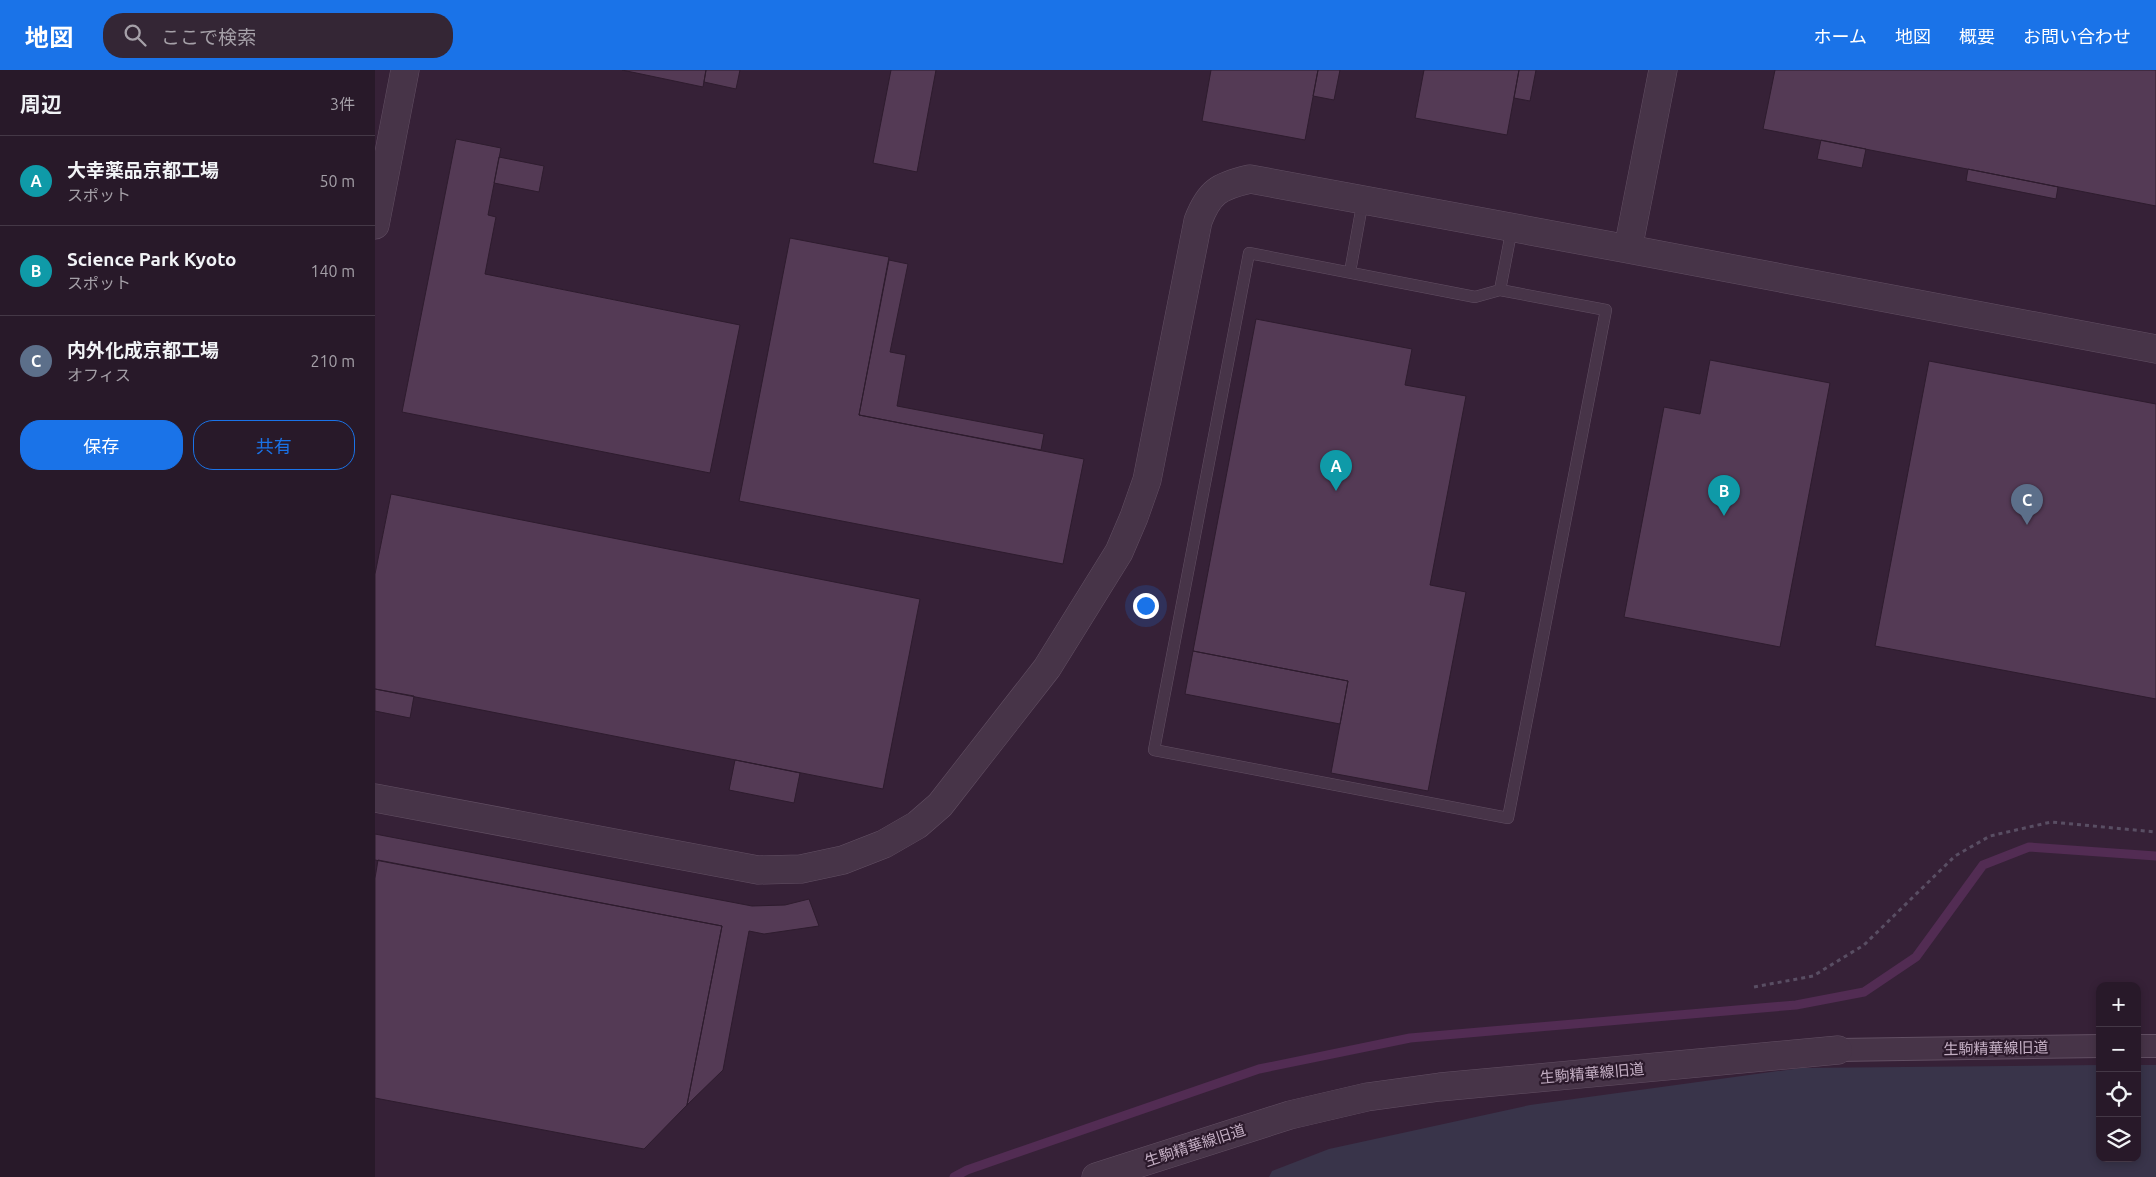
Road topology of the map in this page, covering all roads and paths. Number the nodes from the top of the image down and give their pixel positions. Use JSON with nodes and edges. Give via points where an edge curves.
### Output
{"nodes":[{"id":1,"x":405,"y":70,"type":"edge"},
{"id":2,"x":1663,"y":70,"type":"edge"},
{"id":3,"x":1363,"y":200,"type":"junction"},
{"id":4,"x":375,"y":226,"type":"edge"},
{"id":5,"x":1512,"y":228,"type":"junction"},
{"id":6,"x":1628,"y":249,"type":"junction"},
{"id":7,"x":1350,"y":272,"type":"junction"},
{"id":8,"x":1500,"y":290,"type":"junction"},
{"id":9,"x":2156,"y":349,"type":"edge"},
{"id":10,"x":375,"y":798,"type":"edge"},
{"id":11,"x":2156,"y":832,"type":"edge"},
{"id":12,"x":1754,"y":987,"type":"dead end"},
{"id":13,"x":2096,"y":1046,"type":"edge"},
{"id":14,"x":2141,"y":1046,"type":"edge"},
{"id":15,"x":2156,"y":1046,"type":"edge"},
{"id":16,"x":1838,"y":1050,"type":"joint"},
{"id":17,"x":1096,"y":1177,"type":"edge"}],
"edges":[{"from":1,"to":4,"type":"street"},
{"from":2,"to":6,"type":"street"},
{"from":3,"to":5,"type":"street"},
{"from":3,"to":7,"type":"lane"},
{"from":3,"to":10,"type":"street","via":[[1250,179],[1217,190],[1205,201],[1198,220],[1147,480],[1119,552],[1047,668],[940,805],[917,825],[884,844],[843,860],[801,869],[758,870]]},
{"from":5,"to":6,"type":"street"},
{"from":5,"to":8,"type":"lane"},
{"from":6,"to":9,"type":"street"},
{"from":7,"to":8,"type":"lane","via":[[1475,297]]},
{"from":7,"to":8,"type":"lane","via":[[1249,253],[1154,750],[1508,818],[1605,310]]},
{"from":11,"to":12,"type":"path","via":[[2051,822],[1990,836],[1955,856],[1864,945],[1813,976]]},
{"from":13,"to":16,"type":"street","name":"生駒精華線旧道"},
{"from":14,"to":15,"type":"street"},
{"from":16,"to":17,"type":"street","name":"生駒精華線旧道","via":[[1440,1087],[1367,1097],[1290,1115]]}]}
